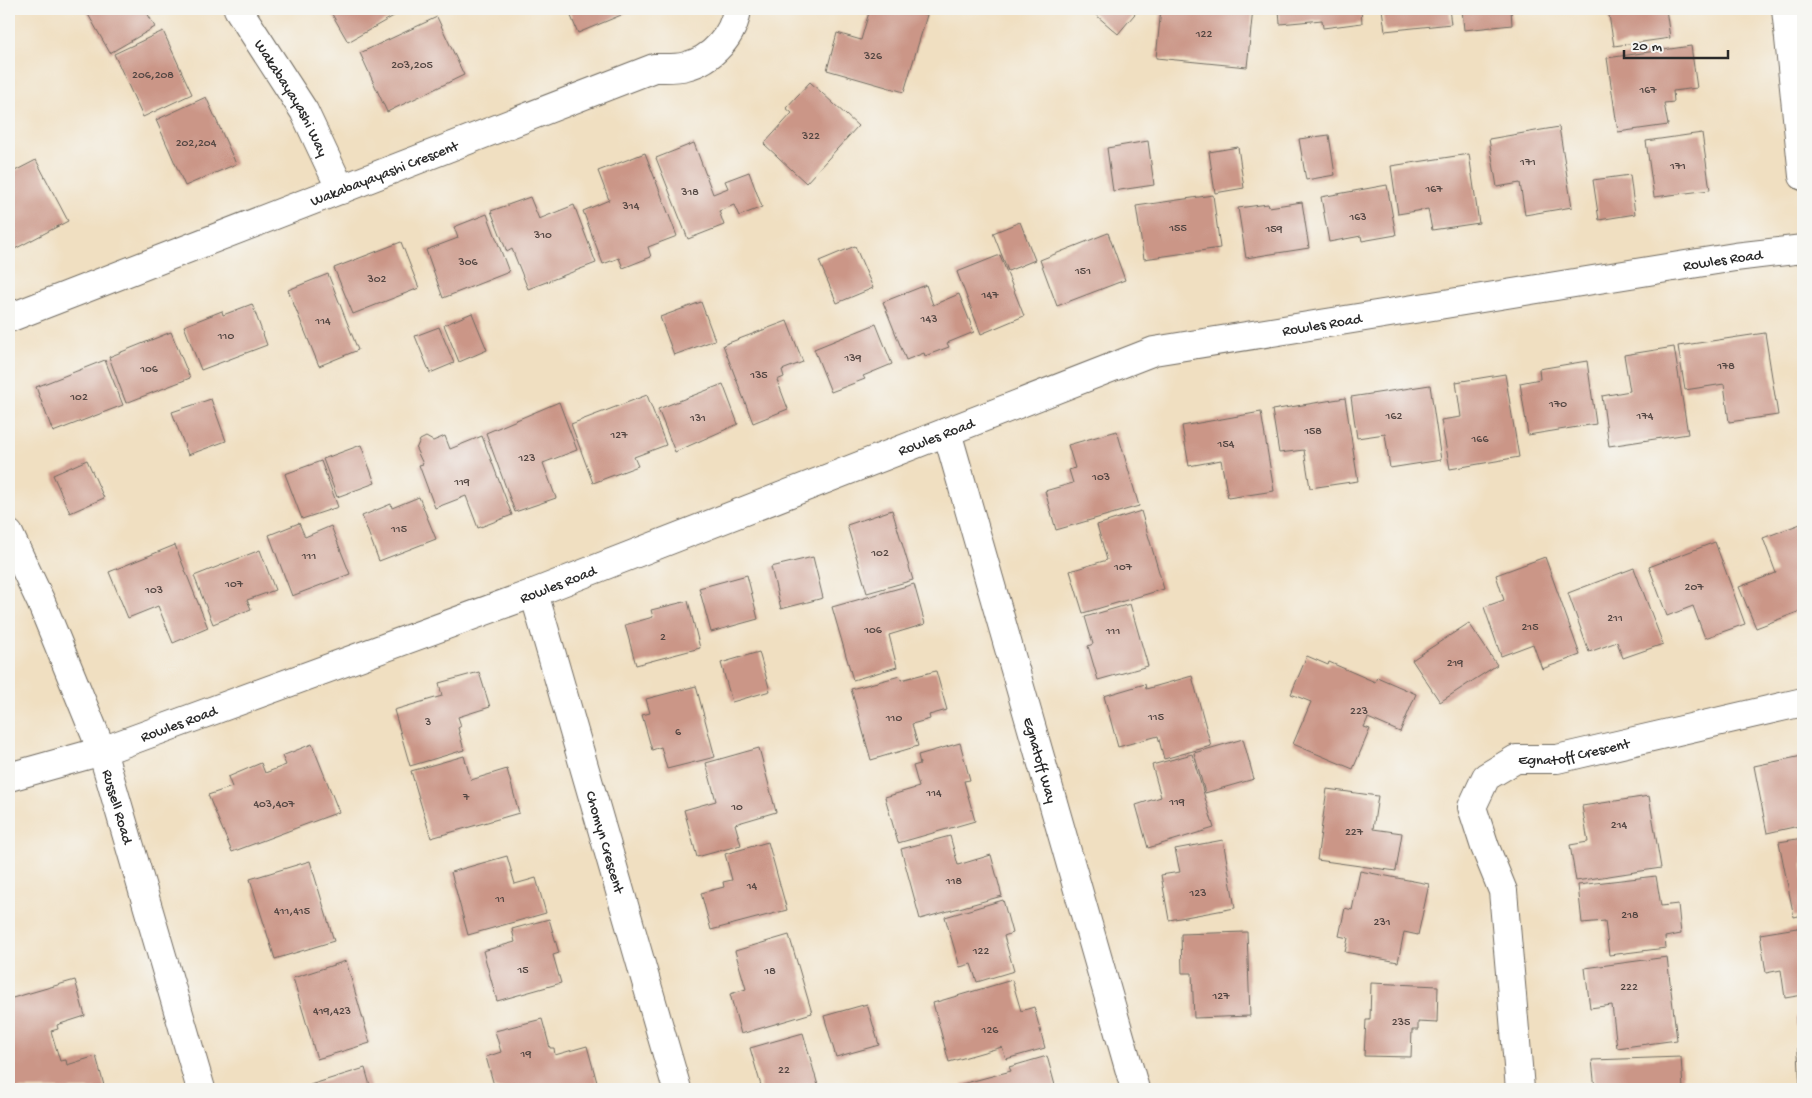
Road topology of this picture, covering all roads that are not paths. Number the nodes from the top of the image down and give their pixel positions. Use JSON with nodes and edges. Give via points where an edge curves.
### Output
{"nodes":[{"id":1,"x":238,"y":9,"type":"edge"},
{"id":2,"x":737,"y":9,"type":"edge"},
{"id":3,"x":1786,"y":9,"type":"edge"},
{"id":4,"x":1803,"y":176,"type":"edge"},
{"id":5,"x":341,"y":190,"type":"junction"},
{"id":6,"x":1803,"y":249,"type":"edge"},
{"id":7,"x":9,"y":318,"type":"edge"},
{"id":8,"x":947,"y":432,"type":"junction"},
{"id":9,"x":9,"y":534,"type":"edge"},
{"id":10,"x":534,"y":593,"type":"junction"},
{"id":11,"x":1803,"y":702,"type":"edge"},
{"id":12,"x":102,"y":751,"type":"junction"},
{"id":13,"x":9,"y":777,"type":"edge"},
{"id":14,"x":201,"y":1089,"type":"edge"},
{"id":15,"x":676,"y":1089,"type":"edge"},
{"id":16,"x":1135,"y":1089,"type":"edge"},
{"id":17,"x":1520,"y":1089,"type":"edge"}],
"edges":[{"from":1,"to":5,"type":"street","name":"Wakabayayashi Way","via":[[304,111]]},
{"from":2,"to":5,"type":"street","name":"Wakabayayashi Crescent","via":[[735,22],[717,50],[686,66],[654,68]]},
{"from":3,"to":4,"type":"street"},
{"from":5,"to":7,"type":"street","name":"Wakabayayashi Crescent"},
{"from":6,"to":8,"type":"street","name":"Rowles Road","via":[[1735,257],[1154,351]]},
{"from":8,"to":10,"type":"street","name":"Rowles Road"},
{"from":8,"to":16,"type":"street","name":"Egnatoff Way"},
{"from":9,"to":12,"type":"street","name":"Russell Road","via":[[41,602]]},
{"from":10,"to":12,"type":"street","name":"Rowles Road"},
{"from":10,"to":15,"type":"street","name":"Chomyn Crescent"},
{"from":11,"to":17,"type":"street","name":"Egnatoff Crescent","via":[[1557,759],[1516,759],[1486,777],[1472,807],[1503,891]]},
{"from":12,"to":13,"type":"street","name":"Rowles Road"},
{"from":12,"to":14,"type":"street","name":"Russell Road"}]}
